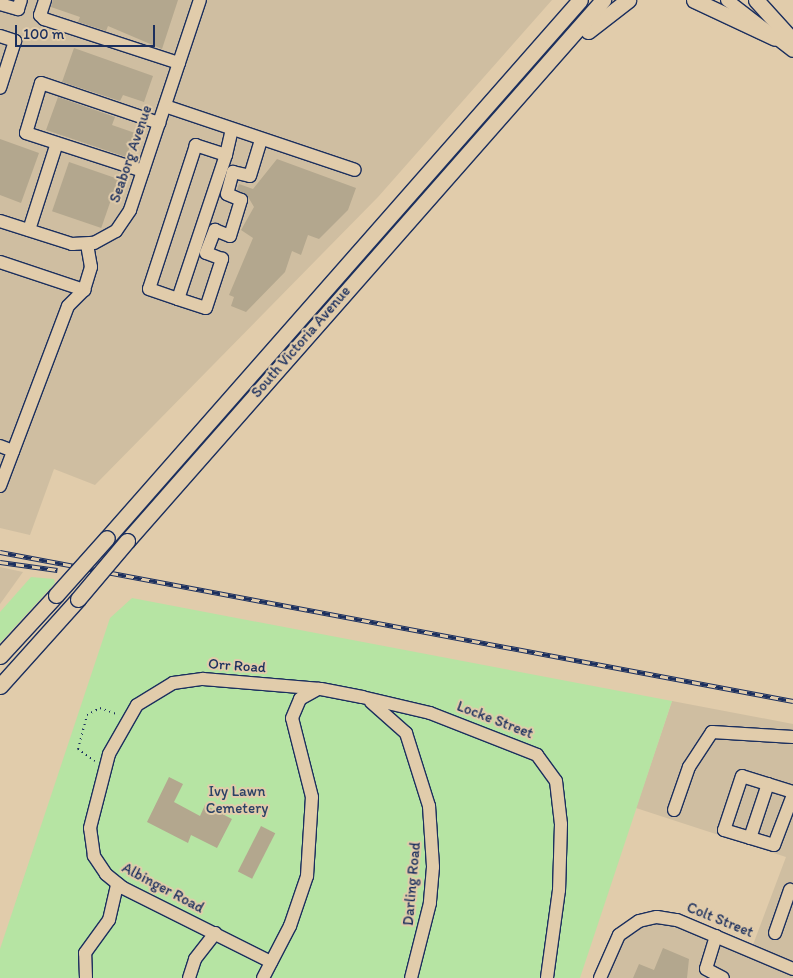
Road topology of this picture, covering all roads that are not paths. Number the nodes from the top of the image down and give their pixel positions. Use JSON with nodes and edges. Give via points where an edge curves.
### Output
{"nodes":[{"id":1,"x":21,"y":0,"type":"edge"},
{"id":2,"x":45,"y":0,"type":"edge"},
{"id":3,"x":200,"y":0,"type":"edge"},
{"id":4,"x":568,"y":0,"type":"edge"},
{"id":5,"x":580,"y":0,"type":"edge"},
{"id":6,"x":603,"y":0,"type":"edge"},
{"id":7,"x":628,"y":0,"type":"edge"},
{"id":8,"x":694,"y":0,"type":"edge"},
{"id":9,"x":727,"y":0,"type":"edge"},
{"id":10,"x":756,"y":0,"type":"edge"},
{"id":11,"x":0,"y":4,"type":"edge"},
{"id":12,"x":0,"y":36,"type":"edge"},
{"id":13,"x":546,"y":38,"type":"junction"},
{"id":14,"x":775,"y":38,"type":"junction"},
{"id":15,"x":793,"y":41,"type":"edge"},
{"id":16,"x":793,"y":51,"type":"edge"},
{"id":17,"x":554,"y":59,"type":"junction"},
{"id":18,"x":179,"y":63,"type":"junction"},
{"id":19,"x":0,"y":88,"type":"edge"},
{"id":20,"x":165,"y":106,"type":"junction"},
{"id":21,"x":159,"y":123,"type":"junction"},
{"id":22,"x":232,"y":130,"type":"junction"},
{"id":23,"x":261,"y":141,"type":"junction"},
{"id":24,"x":57,"y":143,"type":"junction"},
{"id":25,"x":226,"y":155,"type":"junction"},
{"id":26,"x":355,"y":170,"type":"dead end"},
{"id":27,"x":143,"y":171,"type":"junction"},
{"id":28,"x":0,"y":221,"type":"edge"},
{"id":29,"x":31,"y":231,"type":"junction"},
{"id":30,"x":87,"y":244,"type":"junction"},
{"id":31,"x":0,"y":262,"type":"edge"},
{"id":32,"x":84,"y":290,"type":"junction"},
{"id":33,"x":178,"y":299,"type":"junction"},
{"id":34,"x":0,"y":446,"type":"edge"},
{"id":35,"x":13,"y":451,"type":"junction"},
{"id":36,"x":0,"y":486,"type":"edge"},
{"id":37,"x":0,"y":656,"type":"edge"},
{"id":38,"x":0,"y":686,"type":"edge"},
{"id":39,"x":321,"y":689,"type":"junction"},
{"id":40,"x":362,"y":697,"type":"junction"},
{"id":41,"x":125,"y":720,"type":"joint"},
{"id":42,"x":793,"y":737,"type":"edge"},
{"id":43,"x":768,"y":784,"type":"junction"},
{"id":44,"x":793,"y":793,"type":"edge"},
{"id":45,"x":674,"y":810,"type":"dead end"},
{"id":46,"x":750,"y":838,"type":"junction"},
{"id":47,"x":116,"y":884,"type":"junction"},
{"id":48,"x":792,"y":887,"type":"edge"},
{"id":49,"x":775,"y":932,"type":"dead end"},
{"id":50,"x":215,"y":933,"type":"junction"},
{"id":51,"x":716,"y":936,"type":"junction"},
{"id":52,"x":271,"y":962,"type":"junction"},
{"id":53,"x":792,"y":964,"type":"edge"},
{"id":54,"x":86,"y":978,"type":"edge"},
{"id":55,"x":189,"y":978,"type":"edge"},
{"id":56,"x":263,"y":978,"type":"edge"},
{"id":57,"x":411,"y":978,"type":"edge"},
{"id":58,"x":547,"y":978,"type":"edge"},
{"id":59,"x":600,"y":978,"type":"edge"},
{"id":60,"x":723,"y":978,"type":"edge"}],
"edges":[{"from":1,"to":11,"type":"street","via":[[18,9]]},
{"from":2,"to":18,"type":"street","via":[[40,15],[44,19]]},
{"from":3,"to":18,"type":"street","name":"Seaborg Avenue"},
{"from":4,"to":13,"type":"main road"},
{"from":5,"to":13,"type":"main road","name":"South Victoria Avenue"},
{"from":6,"to":17,"type":"main road","name":"South Victoria Avenue"},
{"from":7,"to":17,"type":"main road"},
{"from":8,"to":14,"type":"main road"},
{"from":9,"to":14,"type":"street"},
{"from":10,"to":15,"type":"main road"},
{"from":12,"to":19,"type":"street","via":[[15,41]]},
{"from":13,"to":37,"type":"main road","name":"South Victoria Avenue","bridge":true},
{"from":14,"to":16,"type":"street"},
{"from":17,"to":38,"type":"main road","name":"South Victoria Avenue","bridge":true,"via":[[392,238]]},
{"from":18,"to":20,"type":"street","name":"Seaborg Avenue"},
{"from":20,"to":21,"type":"street","name":"Seaborg Avenue"},
{"from":20,"to":22,"type":"street"},
{"from":21,"to":24,"type":"street","via":[[41,83],[26,133]]},
{"from":21,"to":27,"type":"street","name":"Seaborg Avenue"},
{"from":22,"to":23,"type":"street"},
{"from":22,"to":25,"type":"street"},
{"from":23,"to":26,"type":"street"},
{"from":23,"to":33,"type":"street","via":[[250,176],[233,172],[226,194],[241,200],[230,236],[214,230],[206,253],[222,259],[206,308]]},
{"from":24,"to":27,"type":"street"},
{"from":24,"to":29,"type":"street"},
{"from":25,"to":33,"type":"street"},
{"from":25,"to":33,"type":"street","via":[[196,145],[149,288]]},
{"from":27,"to":30,"type":"street","name":"Seaborg Avenue","via":[[124,222],[106,238]]},
{"from":28,"to":29,"type":"street","name":"Seaborg Avenue"},
{"from":29,"to":30,"type":"street","name":"Seaborg Avenue","via":[[72,244]]},
{"from":30,"to":32,"type":"street","via":[[91,267]]},
{"from":31,"to":32,"type":"street"},
{"from":32,"to":35,"type":"street","via":[[68,306]]},
{"from":34,"to":35,"type":"street"},
{"from":35,"to":36,"type":"street"},
{"from":39,"to":40,"type":"street","name":"Orr Road"},
{"from":39,"to":41,"type":"street","name":"Orr Road","via":[[193,679],[154,692]]},
{"from":39,"to":52,"type":"street","via":[[305,695],[293,711],[293,724],[312,797],[312,850],[300,902]]},
{"from":40,"to":57,"type":"street","name":"Darling Road","via":[[385,710],[406,733],[429,806],[433,867],[430,903]]},
{"from":40,"to":58,"type":"street","name":"Locke Street","via":[[430,714],[520,746],[537,755],[550,770],[558,788],[561,824],[559,890]]},
{"from":41,"to":47,"type":"street","name":"Albinger Road","via":[[104,765],[94,803],[91,842],[101,869]]},
{"from":42,"to":45,"type":"street","via":[[712,732],[689,767]]},
{"from":43,"to":44,"type":"street"},
{"from":43,"to":46,"type":"street"},
{"from":43,"to":46,"type":"street","via":[[740,777],[724,830]]},
{"from":44,"to":46,"type":"street","via":[[776,844]]},
{"from":47,"to":50,"type":"street","name":"Albinger Road"},
{"from":47,"to":54,"type":"street","via":[[109,920],[84,953]]},
{"from":48,"to":49,"type":"street"},
{"from":50,"to":52,"type":"street","name":"Albinger Road"},
{"from":50,"to":55,"type":"street","via":[[196,959]]},
{"from":51,"to":53,"type":"street","name":"Colt Street"},
{"from":51,"to":59,"type":"street","name":"Colt Street","via":[[670,918],[649,918],[633,924],[613,944]]},
{"from":51,"to":60,"type":"street","via":[[706,969]]},
{"from":52,"to":56,"type":"street"}]}
